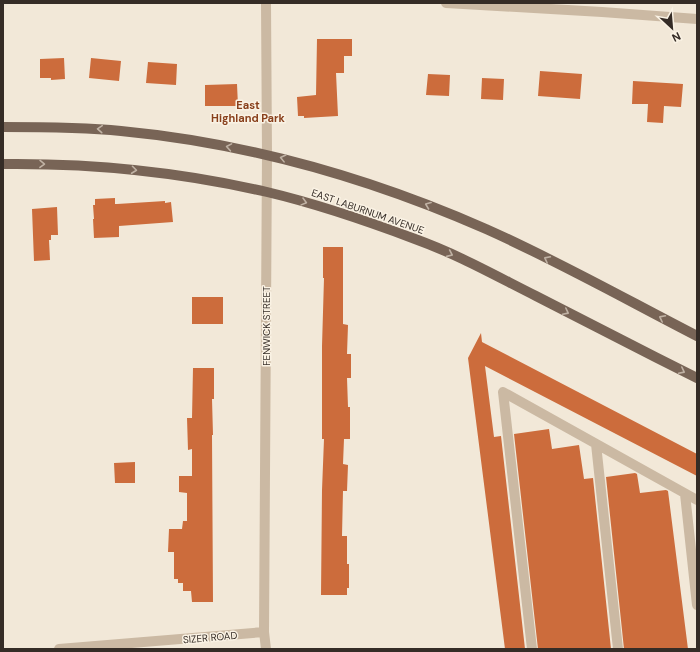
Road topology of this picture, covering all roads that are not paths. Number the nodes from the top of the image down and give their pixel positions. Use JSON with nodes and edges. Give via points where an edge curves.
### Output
{"nodes":[{"id":1,"x":266,"y":3,"type":"edge"},
{"id":2,"x":446,"y":3,"type":"edge"},
{"id":3,"x":697,"y":19,"type":"edge"},
{"id":4,"x":3,"y":127,"type":"edge"},
{"id":5,"x":267,"y":154,"type":"junction"},
{"id":6,"x":3,"y":164,"type":"edge"},
{"id":7,"x":267,"y":192,"type":"junction"},
{"id":8,"x":697,"y":336,"type":"edge"},
{"id":9,"x":697,"y":378,"type":"edge"},
{"id":10,"x":596,"y":444,"type":"junction"},
{"id":11,"x":685,"y":494,"type":"junction"},
{"id":12,"x":697,"y":500,"type":"edge"},
{"id":13,"x":697,"y":604,"type":"edge"},
{"id":14,"x":264,"y":632,"type":"junction"},
{"id":15,"x":59,"y":649,"type":"edge"},
{"id":16,"x":266,"y":649,"type":"edge"},
{"id":17,"x":532,"y":649,"type":"edge"},
{"id":18,"x":618,"y":649,"type":"edge"}],
"edges":[{"from":1,"to":5,"type":"street","name":"FENWICK STREET"},
{"from":2,"to":3,"type":"street"},
{"from":5,"to":4,"type":"main road","one_way":true,"via":[[128,132],[81,128]]},
{"from":5,"to":7,"type":"street","name":"FENWICK STREET"},
{"from":8,"to":5,"type":"main road","one_way":true,"via":[[486,229],[371,184]]},
{"from":6,"to":7,"type":"main road","name":"EAST LABURNUM AVENUE","one_way":true,"via":[[118,168]]},
{"from":7,"to":9,"type":"main road","name":"EAST LABURNUM AVENUE","one_way":true,"via":[[347,214],[414,238],[479,267]]},
{"from":7,"to":14,"type":"street","name":"FENWICK STREET"},
{"from":10,"to":11,"type":"street"},
{"from":10,"to":17,"type":"street","via":[[503,392]]},
{"from":10,"to":18,"type":"street"},
{"from":11,"to":12,"type":"street"},
{"from":11,"to":13,"type":"street"},
{"from":14,"to":15,"type":"street","name":"SIZER ROAD"},
{"from":14,"to":16,"type":"street","name":"FENWICK STREET"}]}
